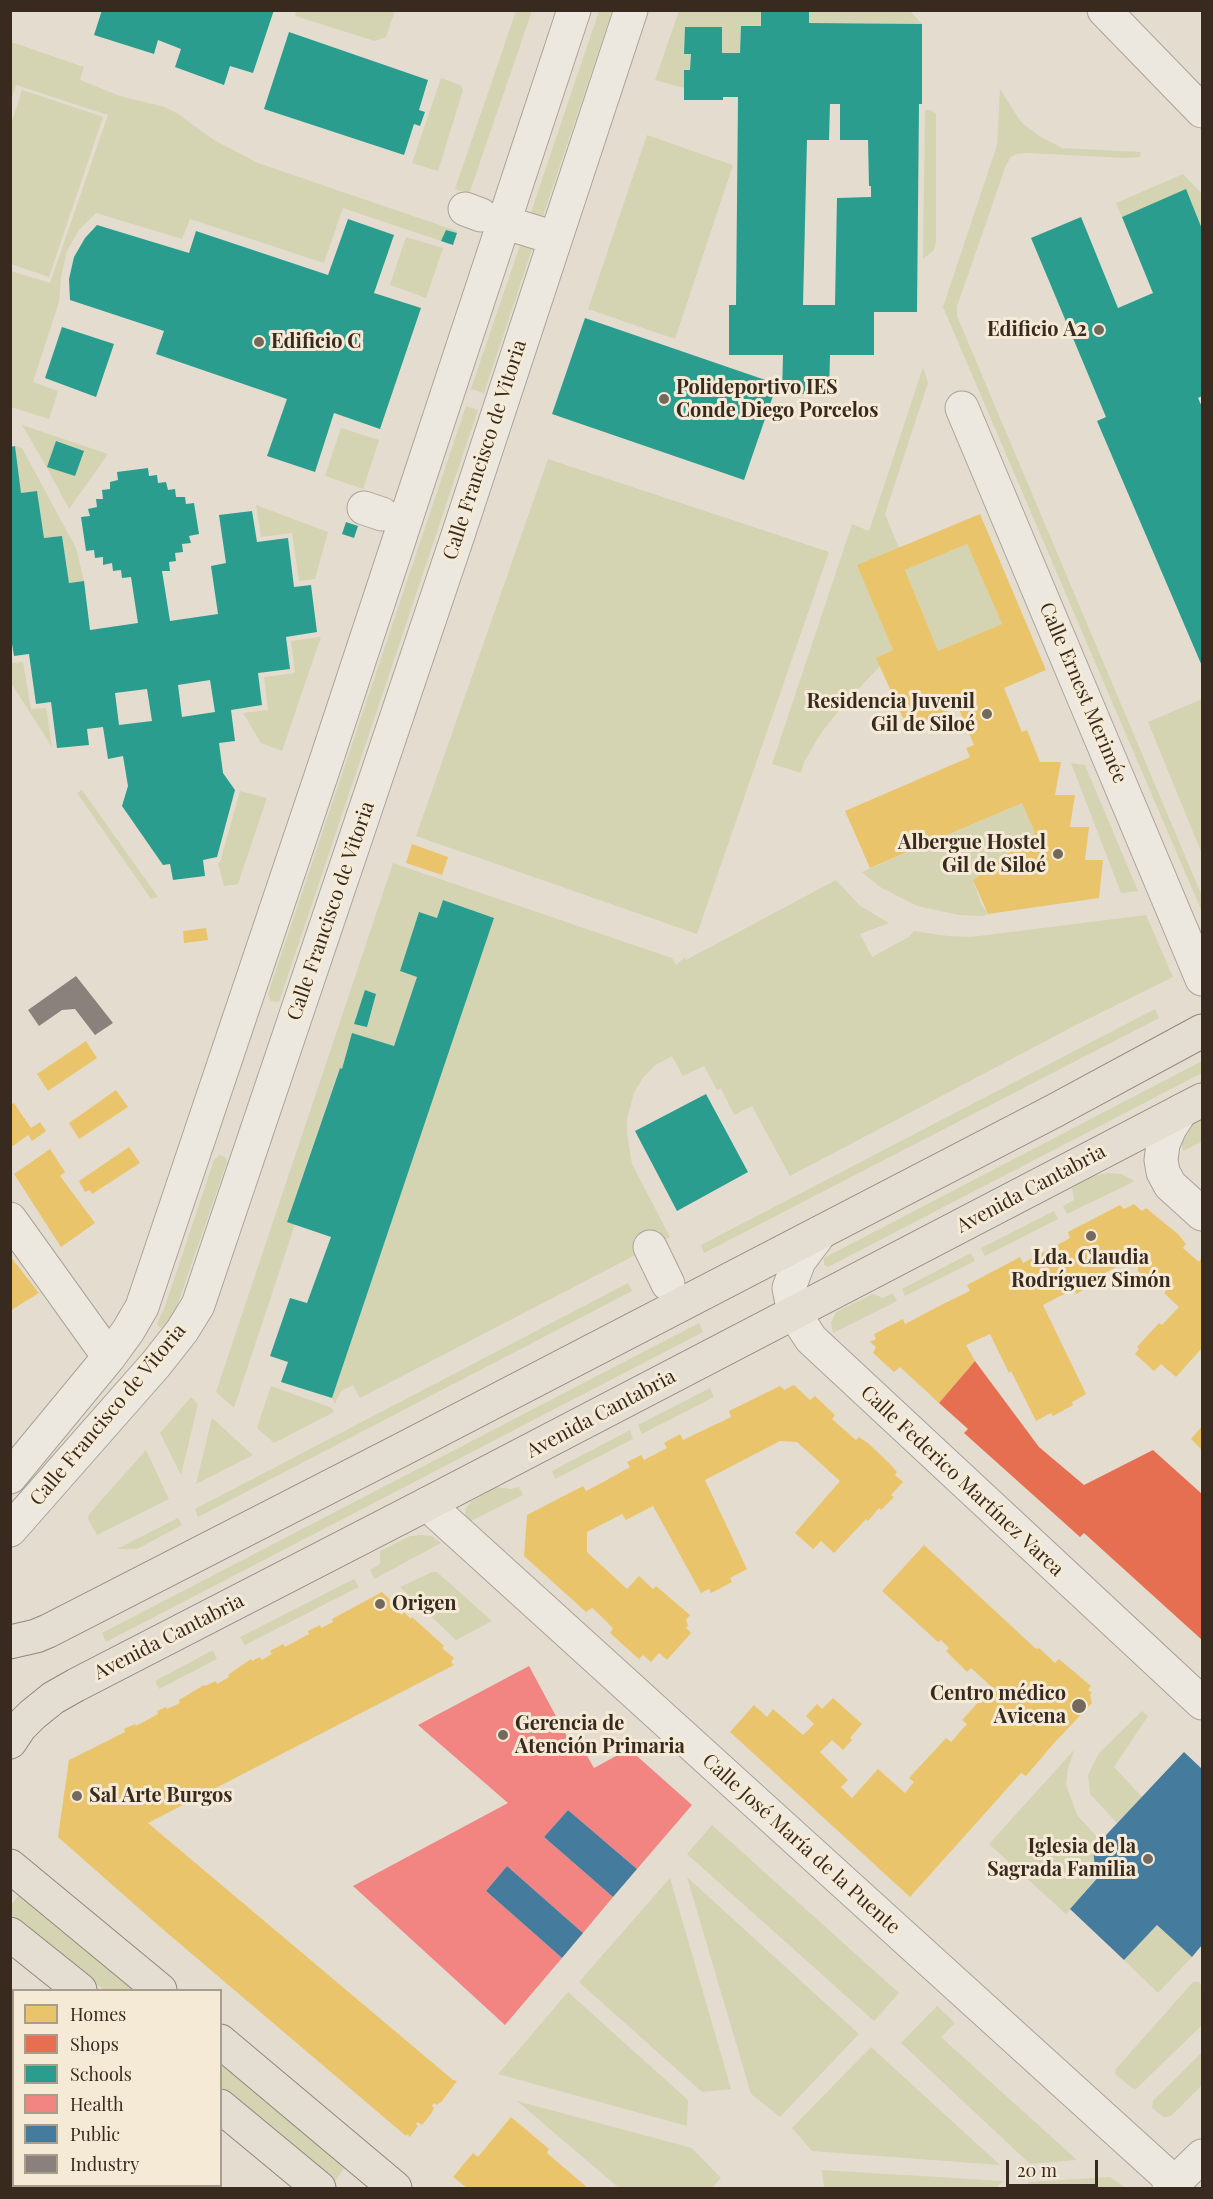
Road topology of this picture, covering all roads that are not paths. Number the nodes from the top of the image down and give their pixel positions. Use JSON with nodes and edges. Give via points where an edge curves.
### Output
{"nodes":[{"id":1,"x":574,"y":10,"type":"edge"},
{"id":2,"x":631,"y":10,"type":"edge"},
{"id":3,"x":1104,"y":10,"type":"edge"},
{"id":4,"x":1203,"y":111,"type":"edge"},
{"id":5,"x":483,"y":215,"type":"junction"},
{"id":6,"x":555,"y":238,"type":"junction"},
{"id":7,"x":962,"y":408,"type":"dead end"},
{"id":8,"x":1203,"y":980,"type":"edge"},
{"id":9,"x":1203,"y":1031,"type":"edge"},
{"id":10,"x":224,"y":1066,"type":"junction"},
{"id":11,"x":272,"y":1086,"type":"junction"},
{"id":12,"x":1192,"y":1105,"type":"edge"},
{"id":13,"x":1203,"y":1215,"type":"edge"},
{"id":14,"x":10,"y":1219,"type":"edge"},
{"id":15,"x":820,"y":1233,"type":"junction"},
{"id":16,"x":650,"y":1247,"type":"dead end"},
{"id":17,"x":668,"y":1284,"type":"dead end"},
{"id":18,"x":794,"y":1312,"type":"junction"},
{"id":19,"x":109,"y":1357,"type":"junction"},
{"id":20,"x":10,"y":1477,"type":"edge"},
{"id":21,"x":428,"y":1504,"type":"junction"},
{"id":22,"x":10,"y":1530,"type":"edge"},
{"id":23,"x":10,"y":1642,"type":"edge"},
{"id":24,"x":1203,"y":1703,"type":"edge"},
{"id":25,"x":10,"y":1742,"type":"edge"},
{"id":26,"x":10,"y":1866,"type":"edge"},
{"id":27,"x":10,"y":1934,"type":"edge"},
{"id":28,"x":79,"y":1989,"type":"edge"},
{"id":29,"x":159,"y":1989,"type":"edge"},
{"id":30,"x":222,"y":2043,"type":"edge"},
{"id":31,"x":222,"y":2108,"type":"edge"},
{"id":32,"x":1203,"y":2156,"type":"edge"},
{"id":33,"x":1172,"y":2186,"type":"edge"},
{"id":34,"x":319,"y":2188,"type":"edge"},
{"id":35,"x":395,"y":2188,"type":"edge"}],
"edges":[{"from":1,"to":5,"type":"street","name":"Calle Francisco de Vitoria"},
{"from":2,"to":6,"type":"street","name":"Calle Francisco de Vitoria"},
{"from":3,"to":4,"type":"street"},
{"from":5,"to":6,"type":"street"},
{"from":5,"to":10,"type":"street","name":"Calle Francisco de Vitoria"},
{"from":6,"to":11,"type":"street","name":"Calle Francisco de Vitoria"},
{"from":7,"to":8,"type":"street","name":"Calle Ernest Merimée"},
{"from":9,"to":15,"type":"main road"},
{"from":10,"to":11,"type":"street"},
{"from":10,"to":19,"type":"street","name":"Calle Francisco de Vitoria","via":[[142,1307]]},
{"from":11,"to":22,"type":"street","name":"Calle Francisco de Vitoria","via":[[198,1305],[156,1364]]},
{"from":12,"to":13,"type":"street","via":[[1170,1128],[1161,1160],[1170,1185]]},
{"from":12,"to":18,"type":"main road","name":"Avenida Cantabria"},
{"from":14,"to":19,"type":"street"},
{"from":15,"to":18,"type":"street","name":"Calle Federico Martínez Varea","via":[[799,1261],[789,1288]]},
{"from":15,"to":23,"type":"main road","via":[[48,1631]]},
{"from":16,"to":17,"type":"street"},
{"from":18,"to":21,"type":"main road","name":"Avenida Cantabria"},
{"from":18,"to":24,"type":"street","name":"Calle Federico Martínez Varea","via":[[811,1339],[836,1364]]},
{"from":19,"to":20,"type":"street","name":"Calle Francisco de Vitoria"},
{"from":21,"to":25,"type":"main road","name":"Avenida Cantabria","via":[[61,1694],[33,1714]]},
{"from":21,"to":33,"type":"street","name":"Calle José María de la Puente"},
{"from":26,"to":29,"type":"main road"},
{"from":27,"to":28,"type":"main road"},
{"from":30,"to":35,"type":"main road"},
{"from":31,"to":34,"type":"main road"},
{"from":32,"to":33,"type":"street"}]}
